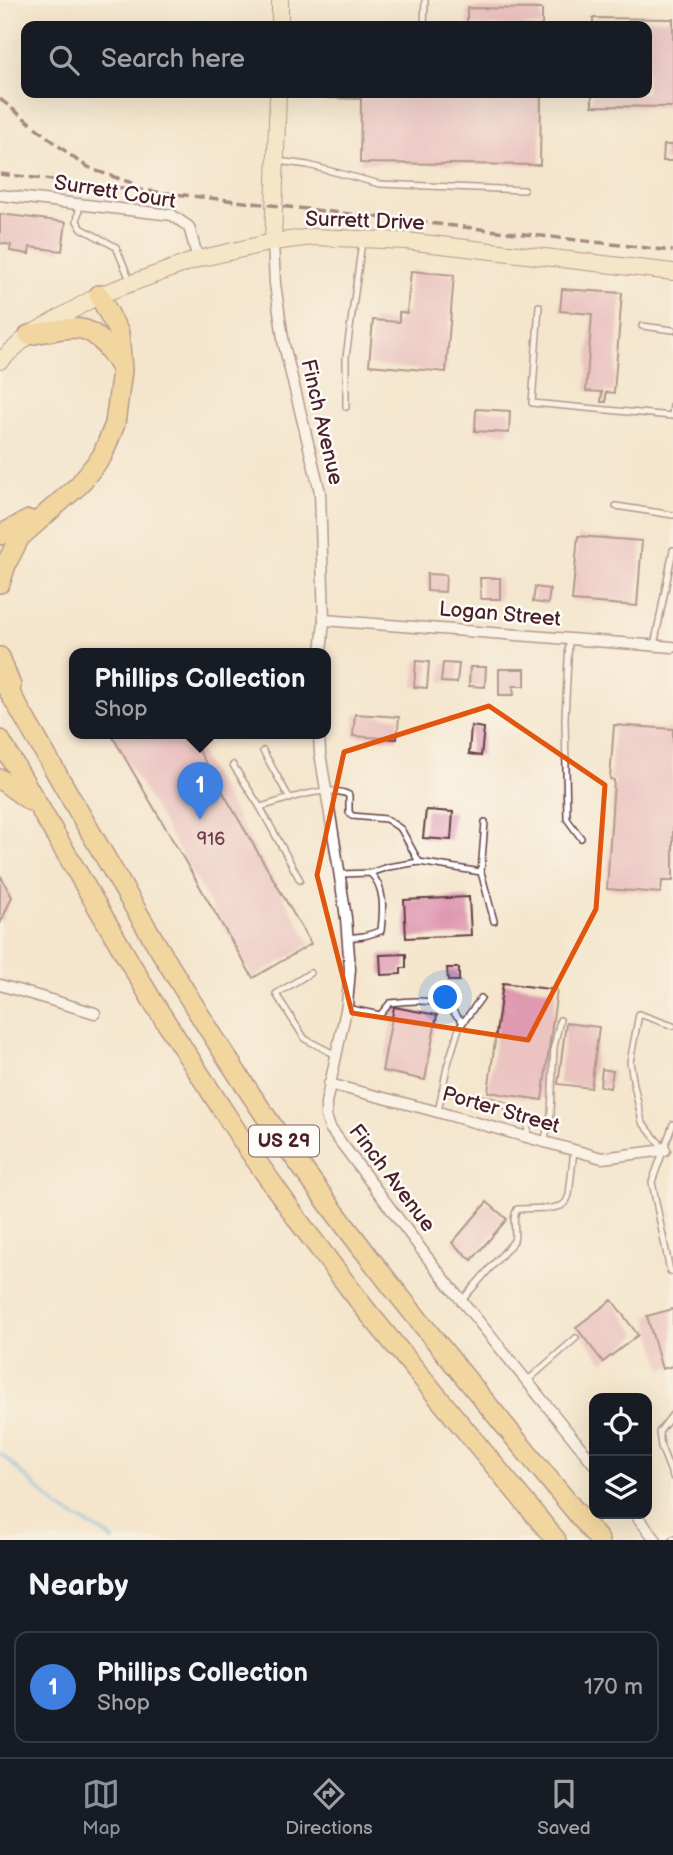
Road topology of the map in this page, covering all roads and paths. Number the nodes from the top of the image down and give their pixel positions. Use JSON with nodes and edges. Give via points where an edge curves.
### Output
{"nodes":[{"id":1,"x":280,"y":0,"type":"edge"},
{"id":2,"x":425,"y":0,"type":"edge"},
{"id":3,"x":280,"y":21,"type":"edge"},
{"id":4,"x":424,"y":21,"type":"edge"},
{"id":5,"x":278,"y":98,"type":"edge"},
{"id":6,"x":277,"y":161,"type":"junction"},
{"id":7,"x":524,"y":190,"type":"dead end"},
{"id":8,"x":0,"y":195,"type":"edge"},
{"id":9,"x":79,"y":204,"type":"junction"},
{"id":10,"x":363,"y":239,"type":"junction"},
{"id":11,"x":273,"y":242,"type":"junction"},
{"id":12,"x":198,"y":259,"type":"junction"},
{"id":13,"x":673,"y":272,"type":"edge"},
{"id":14,"x":131,"y":283,"type":"junction"},
{"id":15,"x":99,"y":295,"type":"junction"},
{"id":16,"x":539,"y":306,"type":"dead end"},
{"id":17,"x":642,"y":326,"type":"dead end"},
{"id":18,"x":673,"y":330,"type":"edge"},
{"id":19,"x":29,"y":335,"type":"junction"},
{"id":20,"x":0,"y":361,"type":"edge"},
{"id":21,"x":122,"y":370,"type":"junction"},
{"id":22,"x":673,"y":405,"type":"edge"},
{"id":23,"x":346,"y":407,"type":"dead end"},
{"id":24,"x":673,"y":416,"type":"edge"},
{"id":25,"x":616,"y":506,"type":"dead end"},
{"id":26,"x":52,"y":508,"type":"junction"},
{"id":27,"x":673,"y":515,"type":"edge"},
{"id":28,"x":0,"y":535,"type":"edge"},
{"id":29,"x":673,"y":550,"type":"edge"},
{"id":30,"x":0,"y":583,"type":"edge"},
{"id":31,"x":324,"y":620,"type":"junction"},
{"id":32,"x":569,"y":639,"type":"junction"},
{"id":33,"x":654,"y":646,"type":"junction"},
{"id":34,"x":673,"y":647,"type":"edge"},
{"id":35,"x":322,"y":648,"type":"edge"},
{"id":36,"x":0,"y":657,"type":"edge"},
{"id":37,"x":0,"y":676,"type":"edge"},
{"id":38,"x":18,"y":707,"type":"junction"},
{"id":39,"x":319,"y":739,"type":"edge"},
{"id":40,"x":0,"y":740,"type":"edge"},
{"id":41,"x":263,"y":751,"type":"dead end"},
{"id":42,"x":233,"y":765,"type":"dead end"},
{"id":43,"x":0,"y":779,"type":"edge"},
{"id":44,"x":326,"y":790,"type":"junction"},
{"id":45,"x":290,"y":799,"type":"junction"},
{"id":46,"x":260,"y":807,"type":"junction"},
{"id":47,"x":41,"y":811,"type":"junction"},
{"id":48,"x":485,"y":822,"type":"dead end"},
{"id":49,"x":581,"y":838,"type":"dead end"},
{"id":50,"x":419,"y":862,"type":"junction"},
{"id":51,"x":370,"y":873,"type":"junction"},
{"id":52,"x":481,"y":873,"type":"junction"},
{"id":53,"x":340,"y":874,"type":"junction"},
{"id":54,"x":300,"y":880,"type":"dead end"},
{"id":55,"x":494,"y":921,"type":"dead end"},
{"id":56,"x":347,"y":938,"type":"junction"},
{"id":57,"x":310,"y":973,"type":"dead end"},
{"id":58,"x":0,"y":985,"type":"edge"},
{"id":59,"x":481,"y":998,"type":"dead end"},
{"id":60,"x":346,"y":1008,"type":"junction"},
{"id":61,"x":95,"y":1013,"type":"dead end"},
{"id":62,"x":560,"y":1020,"type":"dead end"},
{"id":63,"x":463,"y":1022,"type":"junction"},
{"id":64,"x":673,"y":1026,"type":"edge"},
{"id":65,"x":336,"y":1055,"type":"junction"},
{"id":66,"x":329,"y":1084,"type":"junction"},
{"id":67,"x":442,"y":1091,"type":"junction"},
{"id":68,"x":438,"y":1112,"type":"junction"},
{"id":69,"x":673,"y":1125,"type":"edge"},
{"id":70,"x":525,"y":1136,"type":"junction"},
{"id":71,"x":544,"y":1142,"type":"junction"},
{"id":72,"x":574,"y":1150,"type":"junction"},
{"id":73,"x":664,"y":1150,"type":"junction"},
{"id":74,"x":673,"y":1272,"type":"edge"},
{"id":75,"x":461,"y":1300,"type":"junction"},
{"id":76,"x":576,"y":1338,"type":"dead end"},
{"id":77,"x":527,"y":1381,"type":"junction"},
{"id":78,"x":673,"y":1414,"type":"edge"},
{"id":79,"x":589,"y":1458,"type":"edge"},
{"id":80,"x":673,"y":1477,"type":"edge"},
{"id":81,"x":639,"y":1519,"type":"edge"},
{"id":82,"x":556,"y":1540,"type":"edge"},
{"id":83,"x":599,"y":1540,"type":"edge"},
{"id":84,"x":656,"y":1540,"type":"edge"}],
"edges":[{"from":1,"to":3,"type":"street"},
{"from":2,"to":4,"type":"lane"},
{"from":5,"to":6,"type":"street"},
{"from":6,"to":7,"type":"lane","via":[[380,184]]},
{"from":6,"to":11,"type":"street"},
{"from":8,"to":9,"type":"street","name":"Surrett Court"},
{"from":9,"to":12,"type":"street","name":"Surrett Court","via":[[172,215],[189,227]]},
{"from":9,"to":14,"type":"lane","via":[[77,222],[116,247]]},
{"from":10,"to":11,"type":"street","name":"Surrett Drive","via":[[313,237]]},
{"from":10,"to":13,"type":"street","name":"Surrett Drive"},
{"from":10,"to":23,"type":"lane","via":[[346,357]]},
{"from":11,"to":12,"type":"street","name":"Surrett Drive"},
{"from":11,"to":31,"type":"street","name":"Finch Avenue","via":[[284,345],[320,492]]},
{"from":12,"to":14,"type":"street","name":"Surrett Drive"},
{"from":14,"to":15,"type":"street","name":"Surrett Drive"},
{"from":15,"to":19,"type":"street","name":"Surrett Drive"},
{"from":15,"to":21,"type":"highway","via":[[119,333]]},
{"from":16,"to":24,"type":"lane","via":[[532,403]]},
{"from":17,"to":18,"type":"lane"},
{"from":19,"to":20,"type":"street","name":"Surrett Drive"},
{"from":19,"to":21,"type":"highway","via":[[75,328],[90,331],[103,340]]},
{"from":21,"to":26,"type":"highway","via":[[115,425],[102,456],[79,485]]},
{"from":22,"to":24,"type":"lane"},
{"from":25,"to":27,"type":"lane"},
{"from":26,"to":28,"type":"highway"},
{"from":26,"to":30,"type":"highway","via":[[20,537]]},
{"from":29,"to":33,"type":"lane"},
{"from":31,"to":32,"type":"street","name":"Logan Street"},
{"from":31,"to":35,"type":"street","name":"Finch Avenue"},
{"from":32,"to":33,"type":"street","name":"Logan Street"},
{"from":32,"to":49,"type":"lane","via":[[567,819]]},
{"from":33,"to":34,"type":"street","name":"Logan Street"},
{"from":36,"to":38,"type":"highway"},
{"from":37,"to":38,"type":"highway","number":"US 29"},
{"from":38,"to":83,"type":"highway","number":"US 29","via":[[196,1010],[258,1104],[389,1283]]},
{"from":39,"to":44,"type":"street","name":"Finch Avenue"},
{"from":40,"to":47,"type":"highway","number":"US 29"},
{"from":41,"to":45,"type":"lane"},
{"from":42,"to":46,"type":"lane"},
{"from":43,"to":47,"type":"highway"},
{"from":44,"to":45,"type":"lane"},
{"from":44,"to":50,"type":"lane","via":[[349,795],[352,816],[386,819],[401,829]]},
{"from":44,"to":53,"type":"street","name":"Finch Avenue"},
{"from":45,"to":46,"type":"lane"},
{"from":46,"to":54,"type":"lane"},
{"from":47,"to":82,"type":"highway","number":"US 29","via":[[153,1002],[300,1223]]},
{"from":48,"to":52,"type":"lane"},
{"from":50,"to":51,"type":"lane"},
{"from":50,"to":52,"type":"lane"},
{"from":51,"to":53,"type":"lane"},
{"from":51,"to":56,"type":"lane","via":[[382,894],[381,930]]},
{"from":52,"to":55,"type":"lane"},
{"from":53,"to":56,"type":"street","name":"Finch Avenue"},
{"from":56,"to":60,"type":"street","name":"Finch Avenue"},
{"from":57,"to":65,"type":"lane","via":[[276,994],[305,1039]]},
{"from":58,"to":61,"type":"street"},
{"from":59,"to":63,"type":"lane"},
{"from":60,"to":63,"type":"lane","via":[[380,1015],[390,1003],[429,1000],[449,1005]]},
{"from":60,"to":65,"type":"street","name":"Finch Avenue"},
{"from":62,"to":71,"type":"lane"},
{"from":63,"to":67,"type":"lane"},
{"from":64,"to":73,"type":"lane","via":[[639,1014],[630,1062],[642,1122]]},
{"from":65,"to":66,"type":"street","name":"Finch Avenue"},
{"from":66,"to":68,"type":"street","name":"Porter Street"},
{"from":66,"to":75,"type":"street","name":"Finch Avenue","via":[[326,1116],[330,1128]]},
{"from":67,"to":68,"type":"lane"},
{"from":67,"to":70,"type":"lane","via":[[517,1110],[527,1119]]},
{"from":68,"to":70,"type":"street","name":"Porter Street"},
{"from":69,"to":73,"type":"lane"},
{"from":70,"to":71,"type":"street","name":"Porter Street"},
{"from":71,"to":72,"type":"street","name":"Porter Street"},
{"from":72,"to":73,"type":"street","name":"Porter Street","via":[[602,1158]]},
{"from":72,"to":75,"type":"lane","via":[[566,1202],[552,1208],[517,1209],[514,1241]]},
{"from":73,"to":74,"type":"lane","via":[[652,1182]]},
{"from":75,"to":77,"type":"street","name":"Finch Avenue"},
{"from":76,"to":77,"type":"lane"},
{"from":77,"to":79,"type":"street","name":"Finch Avenue"},
{"from":78,"to":80,"type":"lane","via":[[659,1432]]},
{"from":81,"to":84,"type":"street"}]}
